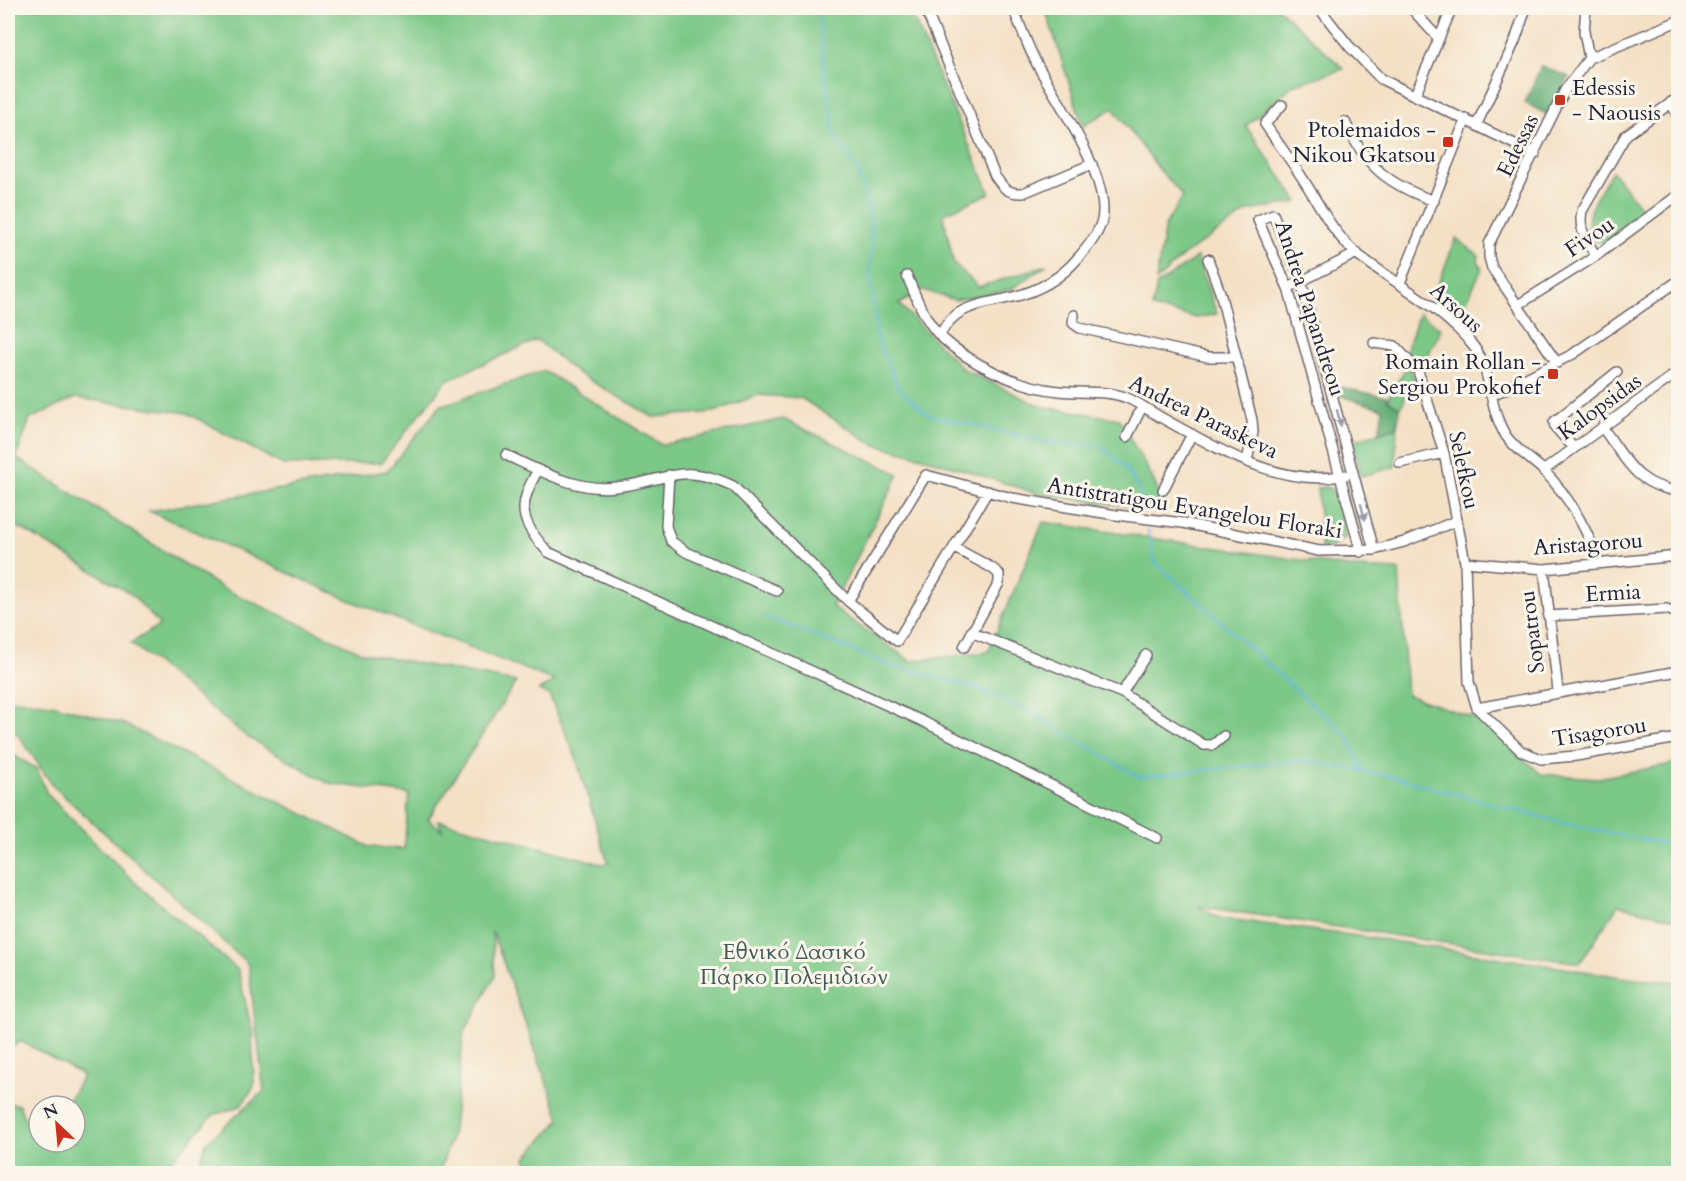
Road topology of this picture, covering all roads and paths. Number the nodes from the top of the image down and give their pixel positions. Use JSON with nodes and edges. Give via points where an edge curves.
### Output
{"nodes":[{"id":1,"x":944,"y":8,"type":"edge"},
{"id":2,"x":1013,"y":8,"type":"edge"},
{"id":3,"x":1319,"y":8,"type":"edge"},
{"id":4,"x":1411,"y":8,"type":"edge"},
{"id":5,"x":1452,"y":8,"type":"edge"},
{"id":6,"x":1526,"y":8,"type":"edge"},
{"id":7,"x":1586,"y":8,"type":"edge"},
{"id":8,"x":926,"y":11,"type":"edge"},
{"id":9,"x":1678,"y":21,"type":"edge"},
{"id":10,"x":1440,"y":39,"type":"junction"},
{"id":11,"x":1589,"y":58,"type":"junction"},
{"id":12,"x":1414,"y":95,"type":"junction"},
{"id":13,"x":1675,"y":100,"type":"edge"},
{"id":14,"x":1282,"y":105,"type":"dead end"},
{"id":15,"x":1678,"y":117,"type":"edge"},
{"id":16,"x":1466,"y":119,"type":"junction"},
{"id":17,"x":1345,"y":122,"type":"dead end"},
{"id":18,"x":1477,"y":124,"type":"junction"},
{"id":19,"x":1534,"y":154,"type":"junction"},
{"id":20,"x":1092,"y":164,"type":"junction"},
{"id":21,"x":1678,"y":195,"type":"edge"},
{"id":22,"x":1434,"y":201,"type":"junction"},
{"id":23,"x":1357,"y":254,"type":"junction"},
{"id":24,"x":1596,"y":256,"type":"junction"},
{"id":25,"x":1208,"y":259,"type":"dead end"},
{"id":26,"x":907,"y":276,"type":"dead end"},
{"id":27,"x":1301,"y":281,"type":"junction"},
{"id":28,"x":1678,"y":282,"type":"edge"},
{"id":29,"x":1400,"y":283,"type":"junction"},
{"id":30,"x":1288,"y":288,"type":"junction"},
{"id":31,"x":1518,"y":305,"type":"junction"},
{"id":32,"x":1074,"y":315,"type":"dead end"},
{"id":33,"x":940,"y":335,"type":"junction"},
{"id":34,"x":1374,"y":343,"type":"dead end"},
{"id":35,"x":1234,"y":357,"type":"junction"},
{"id":36,"x":1557,"y":363,"type":"junction"},
{"id":37,"x":1617,"y":372,"type":"dead end"},
{"id":38,"x":1678,"y":372,"type":"edge"},
{"id":39,"x":1491,"y":396,"type":"junction"},
{"id":40,"x":1142,"y":407,"type":"junction"},
{"id":41,"x":1602,"y":427,"type":"junction"},
{"id":42,"x":1192,"y":434,"type":"junction"},
{"id":43,"x":1127,"y":437,"type":"dead end"},
{"id":44,"x":1574,"y":448,"type":"junction"},
{"id":45,"x":1444,"y":453,"type":"junction"},
{"id":46,"x":506,"y":455,"type":"dead end"},
{"id":47,"x":1246,"y":461,"type":"junction"},
{"id":48,"x":1400,"y":463,"type":"dead end"},
{"id":49,"x":538,"y":470,"type":"junction"},
{"id":50,"x":1544,"y":471,"type":"junction"},
{"id":51,"x":1353,"y":473,"type":"junction"},
{"id":52,"x":669,"y":475,"type":"junction"},
{"id":53,"x":1342,"y":476,"type":"junction"},
{"id":54,"x":1163,"y":490,"type":"dead end"},
{"id":55,"x":988,"y":491,"type":"junction"},
{"id":56,"x":1678,"y":491,"type":"edge"},
{"id":57,"x":1456,"y":520,"type":"junction"},
{"id":58,"x":955,"y":548,"type":"junction"},
{"id":59,"x":1374,"y":550,"type":"junction"},
{"id":60,"x":1361,"y":552,"type":"junction"},
{"id":61,"x":1678,"y":556,"type":"edge"},
{"id":62,"x":1465,"y":562,"type":"junction"},
{"id":63,"x":1599,"y":563,"type":"junction"},
{"id":64,"x":1544,"y":569,"type":"junction"},
{"id":65,"x":777,"y":591,"type":"dead end"},
{"id":66,"x":848,"y":601,"type":"junction"},
{"id":67,"x":1678,"y":614,"type":"edge"},
{"id":68,"x":1548,"y":616,"type":"junction"},
{"id":69,"x":971,"y":632,"type":"junction"},
{"id":70,"x":964,"y":647,"type":"dead end"},
{"id":71,"x":1146,"y":655,"type":"dead end"},
{"id":72,"x":1678,"y":671,"type":"edge"},
{"id":73,"x":1558,"y":691,"type":"junction"},
{"id":74,"x":1122,"y":693,"type":"junction"},
{"id":75,"x":1477,"y":708,"type":"junction"},
{"id":76,"x":1224,"y":736,"type":"dead end"},
{"id":77,"x":1678,"y":738,"type":"edge"},
{"id":78,"x":1157,"y":838,"type":"dead end"}],
"edges":[{"from":1,"to":8,"type":"street"},
{"from":2,"to":20,"type":"street","via":[[1036,63]]},
{"from":3,"to":12,"type":"street","via":[[1381,79]]},
{"from":4,"to":10,"type":"street"},
{"from":5,"to":10,"type":"street"},
{"from":6,"to":18,"type":"street"},
{"from":7,"to":11,"type":"street","via":[[1584,32]]},
{"from":8,"to":20,"type":"street","via":[[1003,188],[1012,194],[1023,193]]},
{"from":9,"to":11,"type":"street"},
{"from":10,"to":12,"type":"street"},
{"from":11,"to":19,"type":"street","name":"Edessas","via":[[1565,90]]},
{"from":12,"to":16,"type":"street"},
{"from":13,"to":15,"type":"street"},
{"from":13,"to":24,"type":"street","via":[[1626,135],[1582,211],[1582,233]]},
{"from":14,"to":23,"type":"street","name":"Arsous","via":[[1265,124],[1328,222]]},
{"from":16,"to":18,"type":"street"},
{"from":16,"to":22,"type":"street"},
{"from":17,"to":22,"type":"street","via":[[1373,168],[1405,191]]},
{"from":18,"to":19,"type":"street"},
{"from":19,"to":31,"type":"street","name":"Edessas","via":[[1490,244],[1492,268]]},
{"from":20,"to":33,"type":"street","via":[[1101,195],[1102,219],[1092,243],[1067,271],[1041,288],[963,309],[946,323]]},
{"from":21,"to":24,"type":"street","name":"Fivou"},
{"from":22,"to":29,"type":"street"},
{"from":23,"to":27,"type":"street"},
{"from":23,"to":29,"type":"street","name":"Arsous"},
{"from":24,"to":31,"type":"street","name":"Fivou"},
{"from":25,"to":35,"type":"street","via":[[1220,292]]},
{"from":26,"to":33,"type":"street","name":"Andrea Paraskeva","via":[[921,311]]},
{"from":27,"to":30,"type":"street"},
{"from":27,"to":30,"type":"street","name":"Andrea Papandreou","via":[[1273,214],[1258,220]]},
{"from":27,"to":51,"type":"street","name":"Andrea Papandreou","one_way":true},
{"from":28,"to":36,"type":"street"},
{"from":29,"to":39,"type":"street","name":"Arsous","via":[[1468,341],[1483,362]]},
{"from":30,"to":53,"type":"street","name":"Andrea Papandreou"},
{"from":31,"to":36,"type":"street"},
{"from":32,"to":35,"type":"street","via":[[1073,323],[1080,328],[1208,357]]},
{"from":33,"to":40,"type":"street","name":"Andrea Paraskeva","via":[[971,359],[1023,384],[1058,391],[1110,393]]},
{"from":34,"to":45,"type":"street","name":"Selefkou","via":[[1395,346],[1418,372]]},
{"from":35,"to":47,"type":"street","via":[[1252,420]]},
{"from":36,"to":39,"type":"street"},
{"from":37,"to":44,"type":"street","via":[[1554,422]]},
{"from":38,"to":41,"type":"street","name":"Kalopsidas"},
{"from":39,"to":50,"type":"street","name":"Arsous","via":[[1507,436]]},
{"from":40,"to":42,"type":"street","name":"Andrea Paraskeva"},
{"from":40,"to":43,"type":"street"},
{"from":41,"to":44,"type":"street","name":"Kalopsidas"},
{"from":41,"to":56,"type":"street","via":[[1648,484]]},
{"from":42,"to":47,"type":"street","name":"Andrea Paraskeva"},
{"from":42,"to":54,"type":"street"},
{"from":44,"to":50,"type":"street","name":"Kalopsidas"},
{"from":45,"to":48,"type":"street"},
{"from":45,"to":57,"type":"street","name":"Selefkou"},
{"from":46,"to":49,"type":"street"},
{"from":47,"to":53,"type":"street","name":"Andrea Paraskeva","via":[[1284,476]]},
{"from":49,"to":52,"type":"street","via":[[596,487],[616,487]]},
{"from":49,"to":78,"type":"street","via":[[525,491],[523,514],[530,533],[548,552],[922,721]]},
{"from":50,"to":63,"type":"street","name":"Arsous","via":[[1585,528]]},
{"from":51,"to":53,"type":"street","name":"Andrea Paraskeva"},
{"from":51,"to":59,"type":"street","name":"Andrea Papandreou","one_way":true},
{"from":52,"to":65,"type":"street","via":[[666,526],[671,541],[686,552]]},
{"from":52,"to":66,"type":"street","via":[[693,472],[733,486]]},
{"from":53,"to":60,"type":"street","name":"Andrea Papandreou"},
{"from":55,"to":58,"type":"street"},
{"from":55,"to":60,"type":"street","name":"Antistratigou Evangelou Floraki","via":[[1318,550]]},
{"from":55,"to":66,"type":"street","name":"Antistratigou Evangelou Floraki","via":[[926,475]]},
{"from":57,"to":59,"type":"street","name":"Antistratigou Evangelou Floraki"},
{"from":57,"to":62,"type":"street","name":"Selefkou"},
{"from":58,"to":66,"type":"street","via":[[897,641]]},
{"from":58,"to":69,"type":"street","via":[[999,574],[999,584]]},
{"from":59,"to":60,"type":"street","name":"Antistratigou Evangelou Floraki"},
{"from":61,"to":63,"type":"street","name":"Aristagorou"},
{"from":62,"to":64,"type":"street","name":"Aristagorou"},
{"from":62,"to":75,"type":"street","via":[[1469,681]]},
{"from":63,"to":64,"type":"street","name":"Aristagorou"},
{"from":64,"to":68,"type":"street","name":"Sopatrou"},
{"from":67,"to":68,"type":"street","name":"Ermia","via":[[1667,609]]},
{"from":68,"to":73,"type":"street","name":"Sopatrou"},
{"from":69,"to":70,"type":"street"},
{"from":69,"to":74,"type":"street"},
{"from":71,"to":74,"type":"street"},
{"from":72,"to":73,"type":"street"},
{"from":73,"to":75,"type":"street"},
{"from":74,"to":76,"type":"street","via":[[1204,746],[1213,745]]},
{"from":75,"to":77,"type":"street","name":"Tisagorou","via":[[1521,751],[1541,759]]}]}
